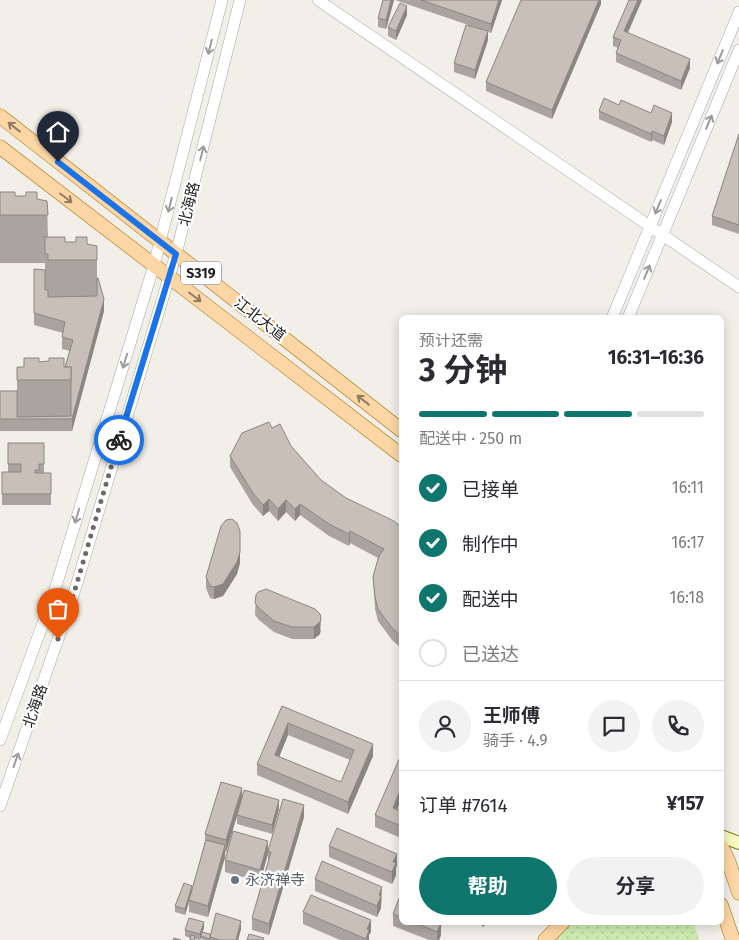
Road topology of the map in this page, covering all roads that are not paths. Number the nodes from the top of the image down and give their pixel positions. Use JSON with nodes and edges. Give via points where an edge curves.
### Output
{"nodes":[{"id":1,"x":222,"y":0,"type":"edge"},
{"id":2,"x":240,"y":0,"type":"edge"},
{"id":3,"x":318,"y":0,"type":"edge"},
{"id":4,"x":739,"y":12,"type":"edge"},
{"id":5,"x":739,"y":50,"type":"edge"},
{"id":6,"x":0,"y":116,"type":"edge"},
{"id":7,"x":0,"y":147,"type":"edge"},
{"id":8,"x":650,"y":226,"type":"junction"},
{"id":9,"x":662,"y":234,"type":"junction"},
{"id":10,"x":161,"y":242,"type":"junction"},
{"id":11,"x":176,"y":254,"type":"junction"},
{"id":12,"x":154,"y":265,"type":"junction"},
{"id":13,"x":169,"y":277,"type":"junction"},
{"id":14,"x":739,"y":287,"type":"edge"},
{"id":15,"x":613,"y":315,"type":"edge"},
{"id":16,"x":629,"y":315,"type":"edge"},
{"id":17,"x":399,"y":428,"type":"edge"},
{"id":18,"x":399,"y":453,"type":"edge"},
{"id":19,"x":0,"y":740,"type":"edge"},
{"id":20,"x":0,"y":806,"type":"edge"},
{"id":21,"x":724,"y":837,"type":"edge"},
{"id":22,"x":739,"y":843,"type":"edge"},
{"id":23,"x":724,"y":852,"type":"edge"},
{"id":24,"x":739,"y":893,"type":"edge"},
{"id":25,"x":724,"y":914,"type":"edge"},
{"id":26,"x":560,"y":925,"type":"edge"},
{"id":27,"x":544,"y":940,"type":"edge"},
{"id":28,"x":733,"y":940,"type":"edge"}],
"edges":[{"from":1,"to":10,"type":"street","name":"北海路","one_way":true},
{"from":11,"to":2,"type":"street","name":"北海路","one_way":true},
{"from":3,"to":8,"type":"street"},
{"from":4,"to":8,"type":"street","one_way":true},
{"from":9,"to":5,"type":"street","one_way":true},
{"from":10,"to":6,"type":"main road","name":"江北大道","number":"S319","one_way":true},
{"from":7,"to":12,"type":"main road","name":"江北大道","number":"S319","one_way":true},
{"from":8,"to":9,"type":"street"},
{"from":8,"to":15,"type":"street"},
{"from":9,"to":14,"type":"street"},
{"from":16,"to":9,"type":"street","one_way":true},
{"from":10,"to":11,"type":"main road","name":"江北大道","number":"S319"},
{"from":10,"to":12,"type":"street","name":"北海路"},
{"from":11,"to":13,"type":"street","name":"北海路"},
{"from":17,"to":11,"type":"main road","name":"江北大道","number":"S319","one_way":true},
{"from":12,"to":13,"type":"main road","name":"江北大道","number":"S319"},
{"from":12,"to":19,"type":"street","name":"北海路","one_way":true,"via":[[53,596]]},
{"from":13,"to":18,"type":"main road","name":"江北大道","number":"S319","one_way":true},
{"from":20,"to":13,"type":"street","name":"北海路","one_way":true,"via":[[74,593]]},
{"from":21,"to":22,"type":"main road"},
{"from":23,"to":24,"type":"main road"},
{"from":25,"to":28,"type":"main road"},
{"from":26,"to":27,"type":"main road"}]}
